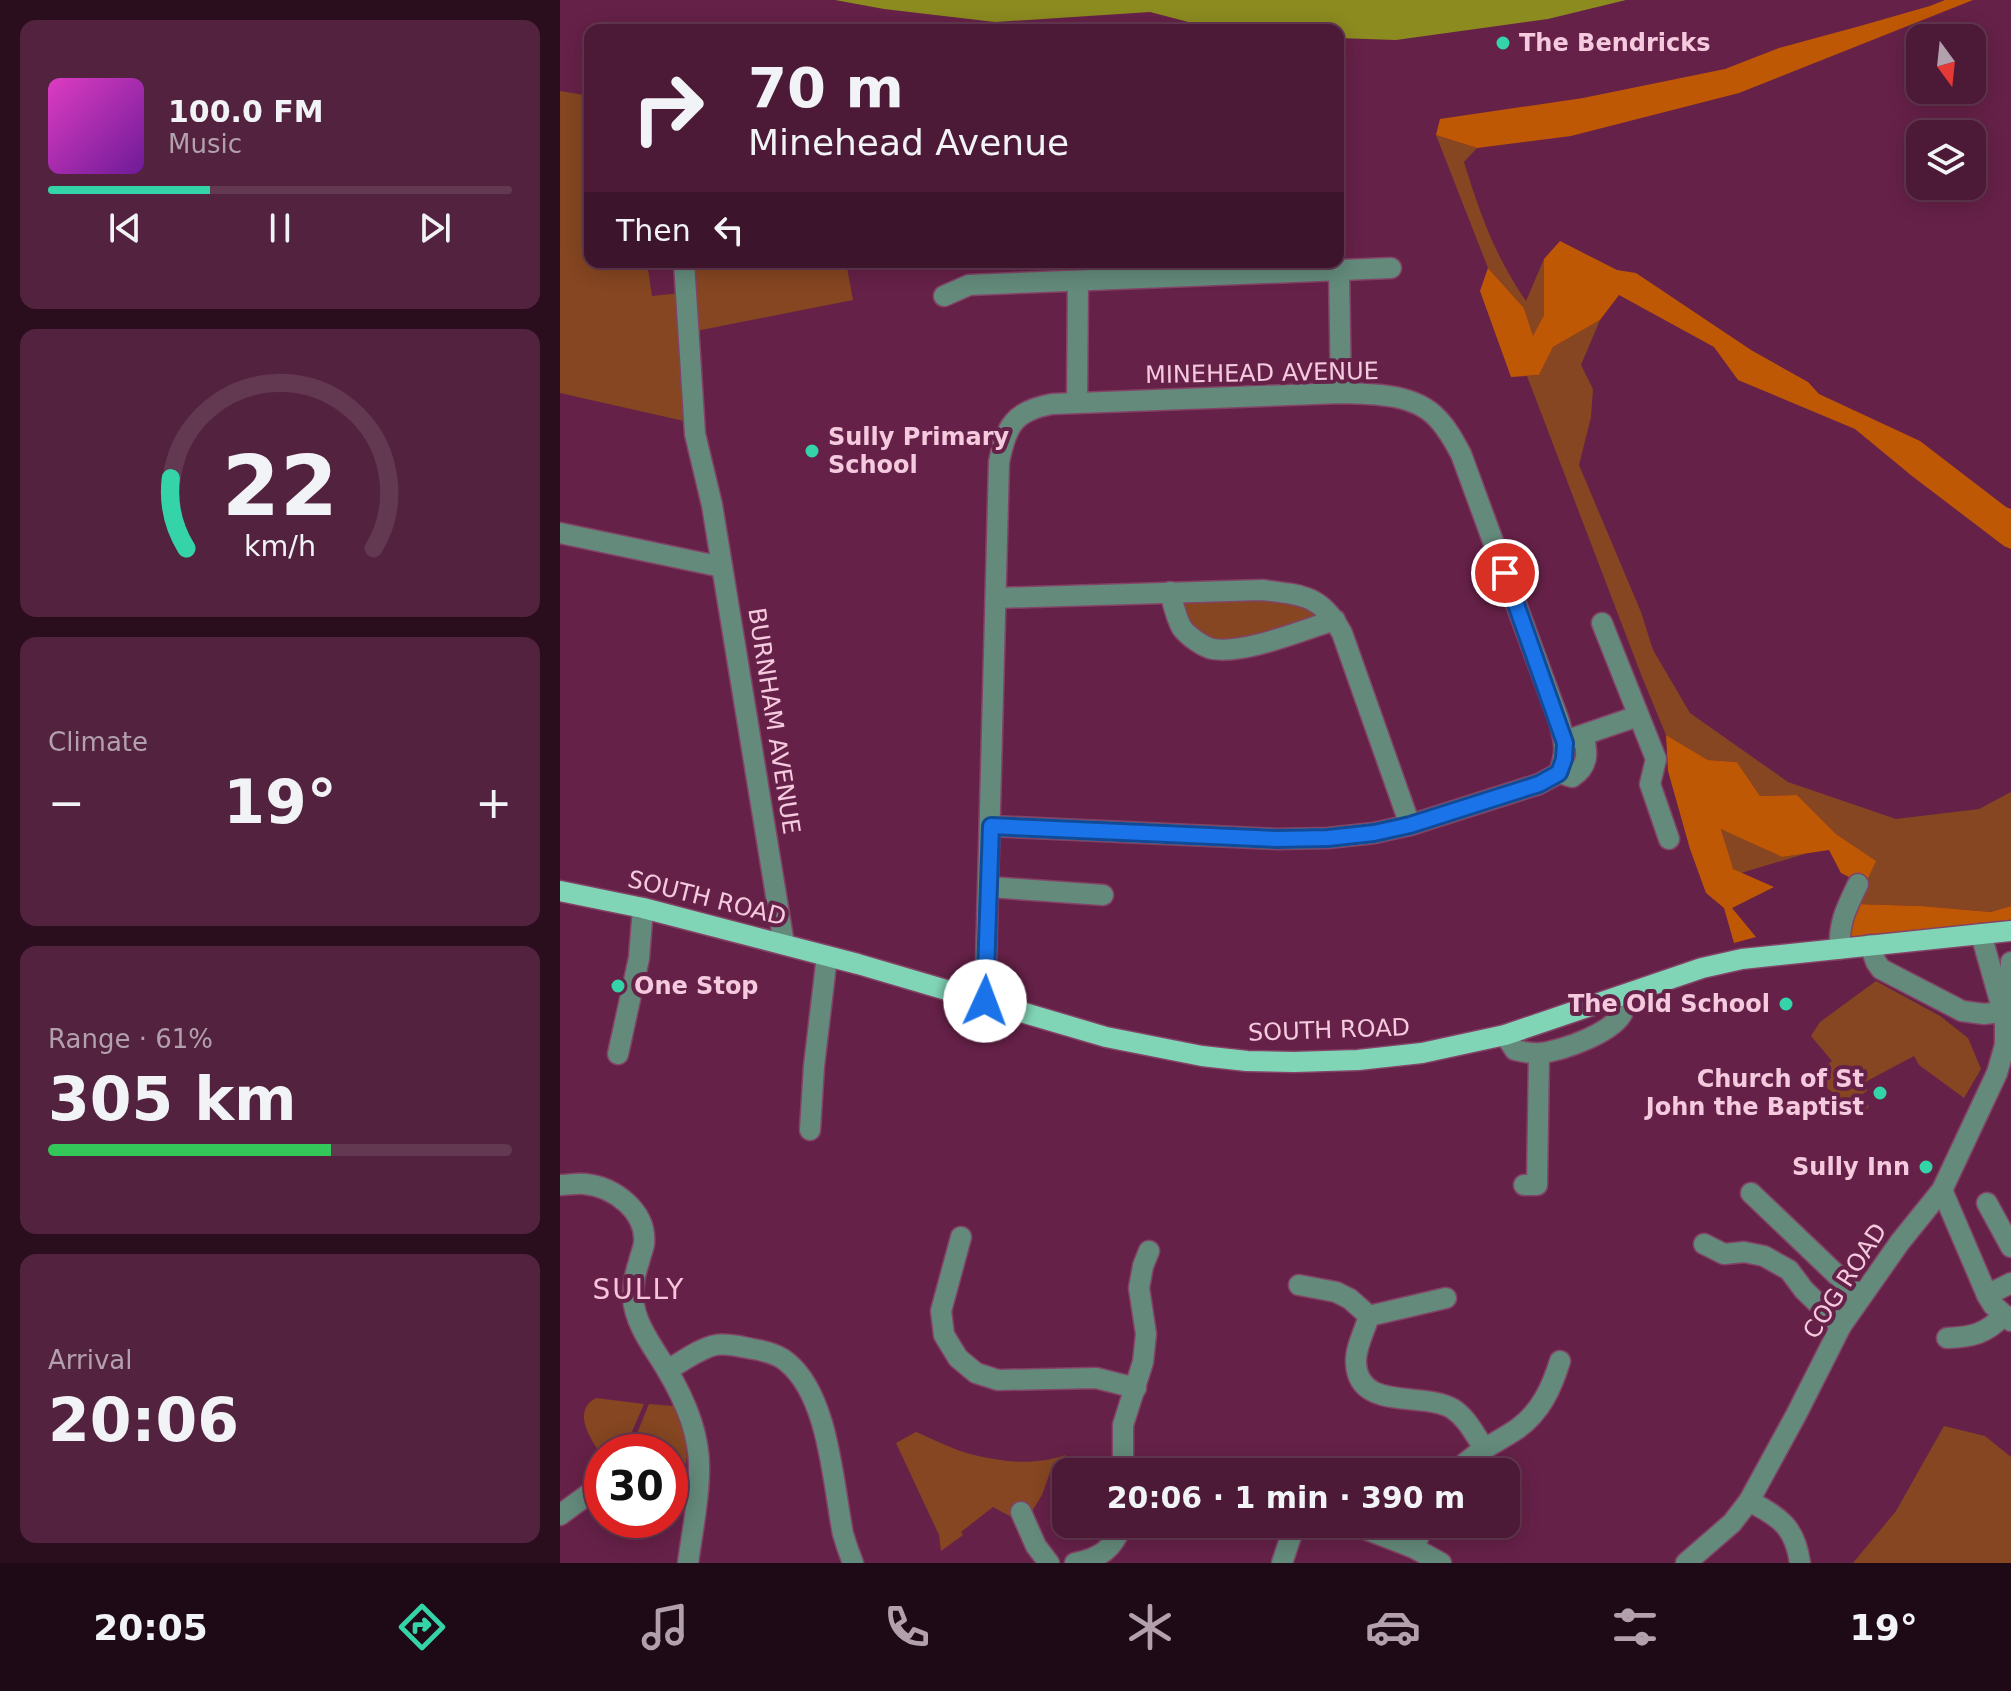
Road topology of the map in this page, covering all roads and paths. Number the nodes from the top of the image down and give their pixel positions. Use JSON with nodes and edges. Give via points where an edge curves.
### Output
{"nodes":[{"id":1,"x":684,"y":268,"type":"edge"},
{"id":2,"x":1391,"y":268,"type":"dead end"},
{"id":3,"x":1339,"y":270,"type":"junction"},
{"id":4,"x":1078,"y":281,"type":"junction"},
{"id":5,"x":944,"y":296,"type":"dead end"},
{"id":6,"x":1341,"y":393,"type":"junction"},
{"id":7,"x":1077,"y":402,"type":"junction"},
{"id":8,"x":560,"y":533,"type":"edge"},
{"id":9,"x":722,"y":567,"type":"junction"},
{"id":10,"x":1170,"y":592,"type":"junction"},
{"id":11,"x":996,"y":598,"type":"junction"},
{"id":12,"x":1335,"y":620,"type":"junction"},
{"id":13,"x":1602,"y":623,"type":"dead end"},
{"id":14,"x":1638,"y":716,"type":"junction"},
{"id":15,"x":1574,"y":738,"type":"junction"},
{"id":16,"x":1410,"y":825,"type":"junction"},
{"id":17,"x":991,"y":826,"type":"junction"},
{"id":18,"x":1669,"y":839,"type":"dead end"},
{"id":19,"x":1858,"y":884,"type":"dead end"},
{"id":20,"x":989,"y":887,"type":"junction"},
{"id":21,"x":560,"y":891,"type":"edge"},
{"id":22,"x":1103,"y":895,"type":"dead end"},
{"id":23,"x":643,"y":908,"type":"junction"},
{"id":24,"x":2011,"y":931,"type":"edge"},
{"id":25,"x":1981,"y":934,"type":"junction"},
{"id":26,"x":784,"y":944,"type":"junction"},
{"id":27,"x":1870,"y":945,"type":"junction"},
{"id":28,"x":1840,"y":949,"type":"junction"},
{"id":29,"x":827,"y":956,"type":"junction"},
{"id":30,"x":2011,"y":962,"type":"edge"},
{"id":31,"x":1623,"y":996,"type":"junction"},
{"id":32,"x":985,"y":1001,"type":"junction"},
{"id":33,"x":2007,"y":1010,"type":"edge"},
{"id":34,"x":1505,"y":1035,"type":"junction"},
{"id":35,"x":618,"y":1054,"type":"dead end"},
{"id":36,"x":1539,"y":1054,"type":"junction"},
{"id":37,"x":810,"y":1130,"type":"dead end"},
{"id":38,"x":560,"y":1185,"type":"edge"},
{"id":39,"x":1524,"y":1185,"type":"dead end"},
{"id":40,"x":1942,"y":1190,"type":"junction"},
{"id":41,"x":1751,"y":1193,"type":"dead end"},
{"id":42,"x":1987,"y":1203,"type":"dead end"},
{"id":43,"x":961,"y":1237,"type":"dead end"},
{"id":44,"x":1704,"y":1244,"type":"dead end"},
{"id":45,"x":2011,"y":1247,"type":"edge"},
{"id":46,"x":1149,"y":1251,"type":"dead end"},
{"id":47,"x":2011,"y":1283,"type":"edge"},
{"id":48,"x":1299,"y":1285,"type":"dead end"},
{"id":49,"x":1987,"y":1295,"type":"junction"},
{"id":50,"x":1860,"y":1297,"type":"junction"},
{"id":51,"x":1446,"y":1298,"type":"dead end"},
{"id":52,"x":1369,"y":1316,"type":"junction"},
{"id":53,"x":2008,"y":1318,"type":"edge"},
{"id":54,"x":1841,"y":1326,"type":"junction"},
{"id":55,"x":1947,"y":1338,"type":"dead end"},
{"id":56,"x":1560,"y":1361,"type":"dead end"},
{"id":57,"x":667,"y":1370,"type":"junction"},
{"id":58,"x":1136,"y":1388,"type":"junction"},
{"id":59,"x":1484,"y":1448,"type":"junction"},
{"id":60,"x":1123,"y":1458,"type":"edge"},
{"id":61,"x":1472,"y":1458,"type":"edge"},
{"id":62,"x":688,"y":1489,"type":"edge"},
{"id":63,"x":698,"y":1490,"type":"junction"},
{"id":64,"x":584,"y":1497,"type":"edge"},
{"id":65,"x":1749,"y":1501,"type":"junction"},
{"id":66,"x":1021,"y":1512,"type":"dead end"},
{"id":67,"x":560,"y":1515,"type":"edge"},
{"id":68,"x":1118,"y":1538,"type":"edge"},
{"id":69,"x":1290,"y":1538,"type":"edge"},
{"id":70,"x":1388,"y":1538,"type":"edge"},
{"id":71,"x":1418,"y":1538,"type":"edge"},
{"id":72,"x":1414,"y":1548,"type":"junction"},
{"id":73,"x":688,"y":1563,"type":"edge"},
{"id":74,"x":853,"y":1563,"type":"edge"},
{"id":75,"x":1049,"y":1563,"type":"edge"},
{"id":76,"x":1075,"y":1563,"type":"edge"},
{"id":77,"x":1282,"y":1563,"type":"edge"},
{"id":78,"x":1441,"y":1563,"type":"edge"},
{"id":79,"x":1686,"y":1563,"type":"edge"},
{"id":80,"x":1800,"y":1563,"type":"edge"}],
"edges":[{"from":1,"to":9,"type":"street","name":"BURNHAM AVENUE","via":[[695,434]]},
{"from":2,"to":3,"type":"street"},
{"from":3,"to":4,"type":"street"},
{"from":3,"to":6,"type":"street"},
{"from":4,"to":5,"type":"street","via":[[969,285]]},
{"from":4,"to":7,"type":"street"},
{"from":6,"to":7,"type":"street","name":"MINEHEAD AVENUE"},
{"from":6,"to":15,"type":"street","name":"MINEHEAD AVENUE","via":[[1416,403],[1435,415],[1451,436]]},
{"from":7,"to":11,"type":"street","name":"MINEHEAD AVENUE","via":[[1037,406],[1011,424],[1004,439]]},
{"from":8,"to":9,"type":"street"},
{"from":9,"to":26,"type":"street","name":"BURNHAM AVENUE"},
{"from":10,"to":11,"type":"street"},
{"from":10,"to":12,"type":"street","via":[[1262,590],[1299,595],[1321,604]]},
{"from":10,"to":12,"type":"street","via":[[1182,627],[1209,648],[1255,644]]},
{"from":11,"to":17,"type":"street","name":"MINEHEAD AVENUE"},
{"from":12,"to":16,"type":"street"},
{"from":13,"to":14,"type":"street"},
{"from":14,"to":15,"type":"street"},
{"from":14,"to":18,"type":"street","via":[[1656,759],[1650,784]]},
{"from":15,"to":16,"type":"street","via":[[1559,773],[1539,784]]},
{"from":16,"to":17,"type":"street","via":[[1359,835],[1277,839]]},
{"from":17,"to":20,"type":"street","name":"MINEHEAD AVENUE"},
{"from":19,"to":28,"type":"street","via":[[1843,915]]},
{"from":20,"to":22,"type":"street"},
{"from":20,"to":32,"type":"street","name":"MINEHEAD AVENUE"},
{"from":21,"to":23,"type":"main road","name":"SOUTH ROAD"},
{"from":23,"to":26,"type":"main road","name":"SOUTH ROAD"},
{"from":23,"to":35,"type":"street","via":[[639,958]]},
{"from":24,"to":25,"type":"main road","name":"SOUTH ROAD"},
{"from":25,"to":27,"type":"main road","name":"SOUTH ROAD"},
{"from":25,"to":33,"type":"street","name":"COG ROAD"},
{"from":26,"to":29,"type":"main road","name":"SOUTH ROAD"},
{"from":27,"to":28,"type":"main road","name":"SOUTH ROAD"},
{"from":27,"to":33,"type":"street","via":[[1881,969],[1962,1011]]},
{"from":28,"to":31,"type":"main road","name":"SOUTH ROAD","via":[[1742,959]]},
{"from":29,"to":32,"type":"main road","name":"SOUTH ROAD"},
{"from":29,"to":37,"type":"street"},
{"from":30,"to":33,"type":"street","name":"COG ROAD"},
{"from":31,"to":34,"type":"main road","name":"SOUTH ROAD"},
{"from":31,"to":36,"type":"street","via":[[1624,1011],[1603,1031]]},
{"from":32,"to":34,"type":"main road","name":"SOUTH ROAD","via":[[1106,1037],[1247,1061],[1358,1060]]},
{"from":33,"to":40,"type":"street","name":"COG ROAD","via":[[1997,1073]]},
{"from":34,"to":36,"type":"street","via":[[1515,1050]]},
{"from":36,"to":39,"type":"street","via":[[1537,1185]]},
{"from":38,"to":57,"type":"street","via":[[603,1188],[635,1212],[644,1244],[634,1283],[635,1309]]},
{"from":40,"to":49,"type":"street"},
{"from":40,"to":50,"type":"street","name":"COG ROAD"},
{"from":41,"to":50,"type":"street"},
{"from":42,"to":45,"type":"street"},
{"from":43,"to":58,"type":"street","via":[[941,1311],[944,1335],[958,1358],[976,1373],[998,1380],[1096,1378]]},
{"from":44,"to":54,"type":"street","via":[[1724,1254],[1764,1256],[1789,1270]]},
{"from":46,"to":58,"type":"street","via":[[1139,1288],[1146,1334]]},
{"from":47,"to":49,"type":"street"},
{"from":48,"to":52,"type":"street","via":[[1336,1292]]},
{"from":49,"to":53,"type":"street"},
{"from":50,"to":54,"type":"street","name":"COG ROAD"},
{"from":51,"to":52,"type":"street"},
{"from":52,"to":59,"type":"street","via":[[1356,1364],[1369,1389],[1452,1408]]},
{"from":53,"to":55,"type":"street","via":[[1967,1338]]},
{"from":54,"to":65,"type":"street","name":"COG ROAD"},
{"from":56,"to":59,"type":"street","via":[[1539,1408],[1519,1428]]},
{"from":57,"to":63,"type":"street","via":[[692,1423]]},
{"from":57,"to":74,"type":"street","via":[[716,1345],[730,1345],[771,1353],[798,1373],[816,1405]]},
{"from":58,"to":60,"type":"street","via":[[1123,1425]]},
{"from":59,"to":61,"type":"street"},
{"from":62,"to":63,"type":"street"},
{"from":63,"to":73,"type":"street"},
{"from":64,"to":67,"type":"street"},
{"from":65,"to":79,"type":"street","name":"COG ROAD"},
{"from":65,"to":80,"type":"street","via":[[1788,1529],[1798,1545]]},
{"from":66,"to":75,"type":"street"},
{"from":68,"to":76,"type":"street","via":[[1101,1554]]},
{"from":69,"to":77,"type":"street"},
{"from":70,"to":72,"type":"street"},
{"from":71,"to":72,"type":"street"},
{"from":72,"to":78,"type":"street"}]}
